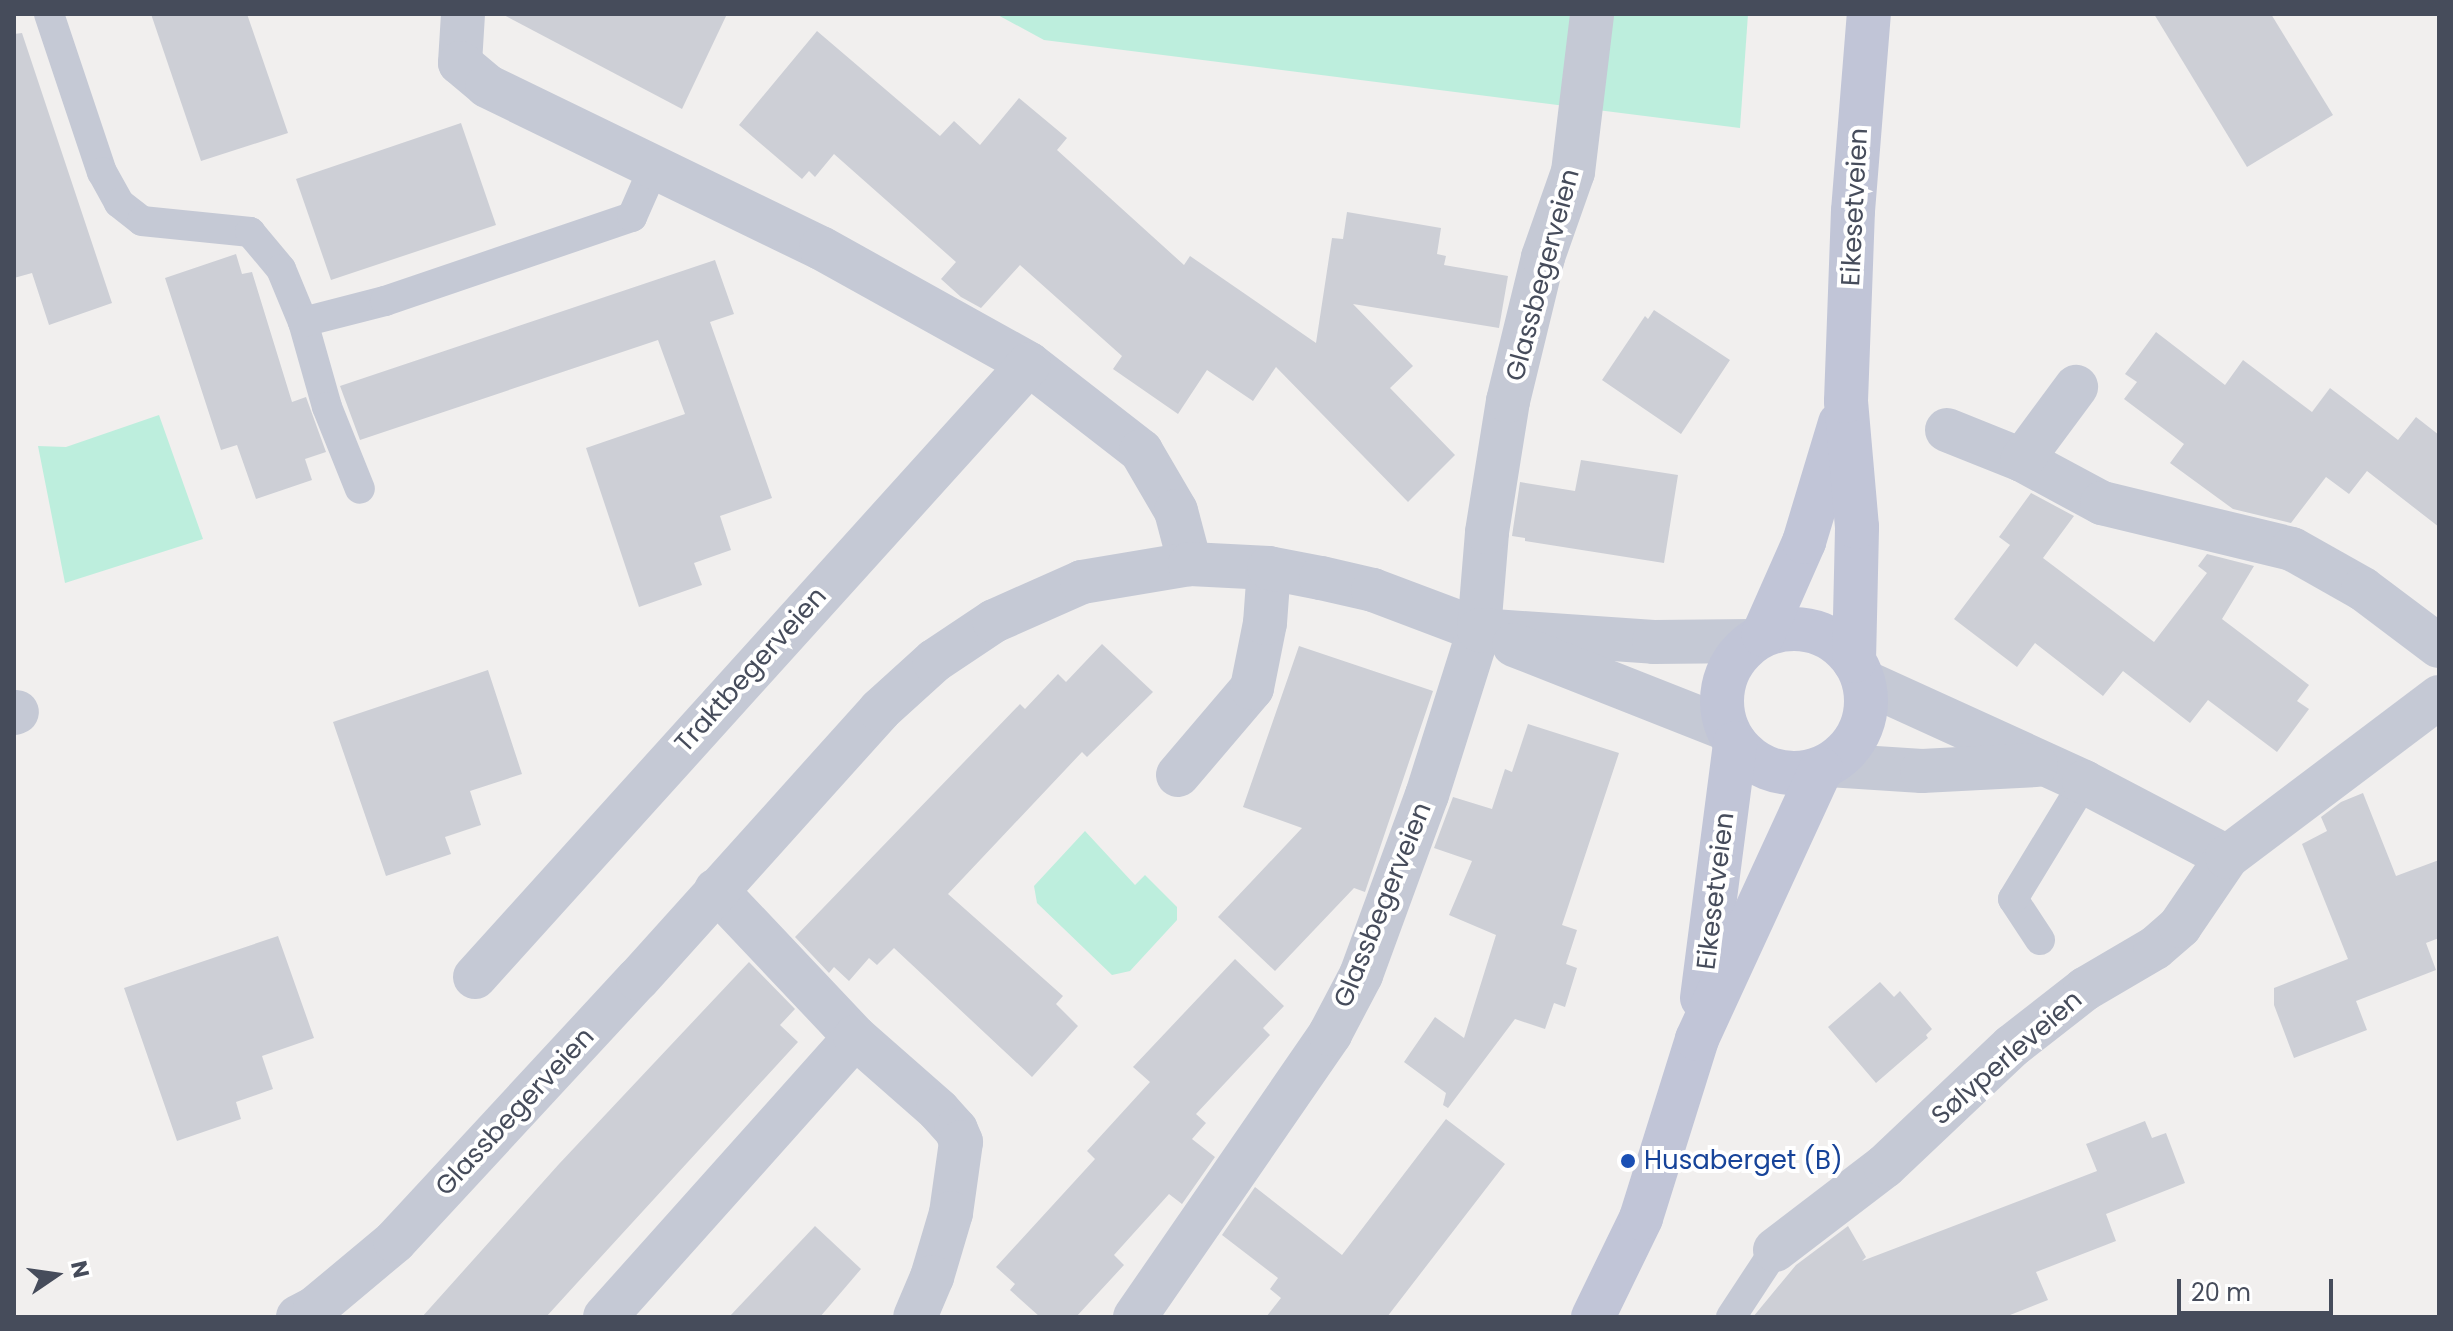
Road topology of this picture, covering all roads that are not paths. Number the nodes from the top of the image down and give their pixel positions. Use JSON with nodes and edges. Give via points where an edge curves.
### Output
{"nodes":[{"id":1,"x":49,"y":14,"type":"edge"},
{"id":2,"x":463,"y":14,"type":"edge"},
{"id":3,"x":1592,"y":14,"type":"edge"},
{"id":4,"x":1869,"y":14,"type":"edge"},
{"id":5,"x":654,"y":167,"type":"junction"},
{"id":6,"x":303,"y":322,"type":"junction"},
{"id":7,"x":1029,"y":364,"type":"junction"},
{"id":8,"x":2076,"y":387,"type":"dead end"},
{"id":9,"x":1846,"y":401,"type":"junction"},
{"id":10,"x":1947,"y":430,"type":"dead end"},
{"id":11,"x":2022,"y":460,"type":"junction"},
{"id":12,"x":360,"y":489,"type":"dead end"},
{"id":13,"x":1190,"y":564,"type":"junction"},
{"id":14,"x":1269,"y":568,"type":"junction"},
{"id":15,"x":1479,"y":630,"type":"junction"},
{"id":16,"x":1758,"y":638,"type":"junction"},
{"id":17,"x":2439,"y":646,"type":"edge"},
{"id":18,"x":1860,"y":671,"type":"junction"},
{"id":19,"x":2439,"y":697,"type":"edge"},
{"id":20,"x":1731,"y":736,"type":"junction"},
{"id":21,"x":1825,"y":767,"type":"junction"},
{"id":22,"x":2065,"y":773,"type":"junction"},
{"id":23,"x":1178,"y":775,"type":"dead end"},
{"id":24,"x":2227,"y":857,"type":"junction"},
{"id":25,"x":716,"y":890,"type":"junction"},
{"id":26,"x":2040,"y":940,"type":"dead end"},
{"id":27,"x":475,"y":977,"type":"dead end"},
{"id":28,"x":855,"y":1037,"type":"junction"},
{"id":29,"x":1697,"y":1039,"type":"junction"},
{"id":30,"x":1775,"y":1250,"type":"joint"},
{"id":31,"x":298,"y":1317,"type":"edge"},
{"id":32,"x":605,"y":1317,"type":"edge"},
{"id":33,"x":915,"y":1317,"type":"edge"},
{"id":34,"x":1135,"y":1317,"type":"edge"},
{"id":35,"x":1593,"y":1317,"type":"edge"},
{"id":36,"x":1731,"y":1317,"type":"edge"}],
"edges":[{"from":1,"to":6,"type":"lane","via":[[97,159],[119,203],[142,221],[250,232],[281,269]]},
{"from":2,"to":5,"type":"street","via":[[460,63],[487,86]]},
{"from":3,"to":15,"type":"street","name":"Glassbegerveien","via":[[1573,172],[1543,257],[1508,401],[1487,532]]},
{"from":4,"to":9,"type":"main road","name":"Eikesetveien","via":[[1853,211]]},
{"from":5,"to":6,"type":"lane","via":[[632,217],[385,301]]},
{"from":5,"to":7,"type":"street","via":[[821,248]]},
{"from":6,"to":12,"type":"lane","via":[[327,407]]},
{"from":7,"to":13,"type":"street","via":[[1141,451],[1176,511]]},
{"from":7,"to":27,"type":"street","name":"Traktbegerveien"},
{"from":8,"to":11,"type":"street"},
{"from":9,"to":16,"type":"main road","name":"Eikesetveien","via":[[1804,542]]},
{"from":9,"to":18,"type":"main road","name":"Eikesetveien","via":[[1857,527]]},
{"from":10,"to":11,"type":"street"},
{"from":11,"to":17,"type":"street","via":[[2102,503],[2292,549],[2363,589]]},
{"from":13,"to":14,"type":"street","name":"Glassbegerveien"},
{"from":13,"to":25,"type":"street","name":"Glassbegerveien","via":[[1082,582],[994,621],[934,661],[880,710]]},
{"from":14,"to":15,"type":"street","name":"Glassbegerveien","via":[[1373,590]]},
{"from":14,"to":23,"type":"street","via":[[1252,688]]},
{"from":15,"to":16,"type":"street","name":"Glassbegerveien","via":[[1654,642]]},
{"from":15,"to":20,"type":"street","name":"Glassbegerveien"},
{"from":15,"to":34,"type":"street","name":"Glassbegerveien","via":[[1427,795],[1361,975],[1321,1047]]},
{"from":16,"to":18,"type":"main road","via":[[1796,628],[1829,637]]},
{"from":16,"to":20,"type":"main road","via":[[1731,665],[1722,696]]},
{"from":18,"to":21,"type":"main road","via":[[1866,714],[1853,743]]},
{"from":18,"to":22,"type":"street"},
{"from":19,"to":24,"type":"street","name":"Sølvperleveien"},
{"from":20,"to":21,"type":"main road","via":[[1758,764],[1789,773]]},
{"from":20,"to":29,"type":"main road","name":"Eikesetveien"},
{"from":21,"to":22,"type":"street"},
{"from":21,"to":29,"type":"main road","name":"Eikesetveien"},
{"from":22,"to":24,"type":"street"},
{"from":22,"to":26,"type":"lane","via":[[2013,899]]},
{"from":24,"to":30,"type":"street","name":"Sølvperleveien","via":[[2180,926],[2155,948],[2085,989],[2012,1046],[1885,1166]]},
{"from":25,"to":28,"type":"street"},
{"from":25,"to":31,"type":"street","name":"Glassbegerveien","via":[[395,1241]]},
{"from":28,"to":32,"type":"street"},
{"from":28,"to":33,"type":"street","via":[[938,1110],[961,1142],[951,1213]]},
{"from":29,"to":35,"type":"main road","name":"Eikesetveien","via":[[1641,1218]]},
{"from":30,"to":36,"type":"lane"}]}
